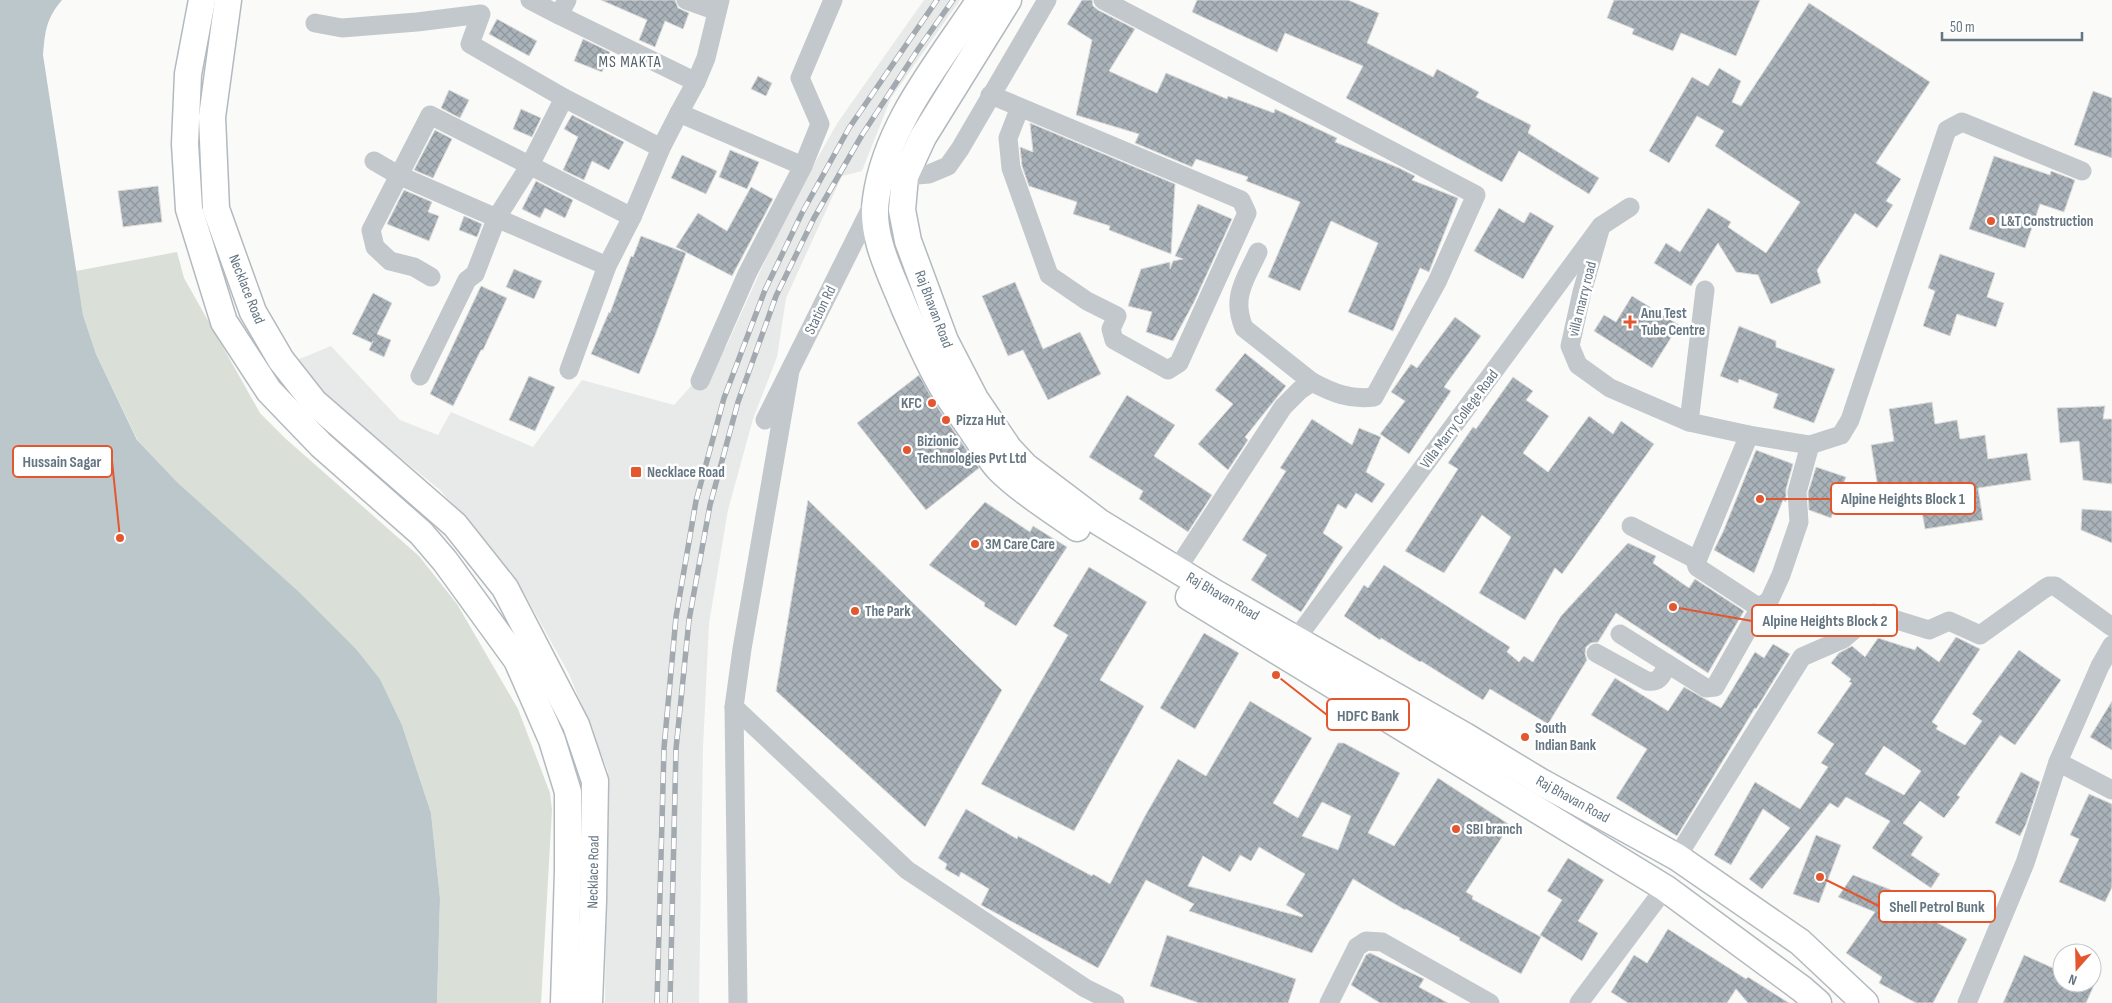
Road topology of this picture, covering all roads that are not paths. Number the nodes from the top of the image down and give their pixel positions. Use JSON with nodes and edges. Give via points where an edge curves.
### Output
{"nodes":[{"id":1,"x":202,"y":0,"type":"edge"},
{"id":2,"x":228,"y":0,"type":"edge"},
{"id":3,"x":530,"y":0,"type":"edge"},
{"id":4,"x":686,"y":0,"type":"edge"},
{"id":5,"x":833,"y":0,"type":"edge"},
{"id":6,"x":980,"y":0,"type":"edge"},
{"id":7,"x":1008,"y":0,"type":"edge"},
{"id":8,"x":1047,"y":0,"type":"edge"},
{"id":9,"x":1103,"y":0,"type":"edge"},
{"id":10,"x":718,"y":6,"type":"edge"},
{"id":11,"x":563,"y":8,"type":"edge"},
{"id":12,"x":315,"y":23,"type":"dead end"},
{"id":13,"x":696,"y":82,"type":"junction"},
{"id":14,"x":990,"y":95,"type":"junction"},
{"id":15,"x":564,"y":98,"type":"junction"},
{"id":16,"x":1020,"y":107,"type":"junction"},
{"id":17,"x":679,"y":113,"type":"junction"},
{"id":18,"x":661,"y":148,"type":"junction"},
{"id":19,"x":374,"y":161,"type":"dead end"},
{"id":20,"x":530,"y":165,"type":"junction"},
{"id":21,"x":803,"y":166,"type":"junction"},
{"id":22,"x":2082,"y":171,"type":"dead end"},
{"id":23,"x":398,"y":175,"type":"junction"},
{"id":24,"x":905,"y":176,"type":"junction"},
{"id":25,"x":876,"y":199,"type":"junction"},
{"id":26,"x":1630,"y":207,"type":"dead end"},
{"id":27,"x":497,"y":217,"type":"junction"},
{"id":28,"x":632,"y":217,"type":"junction"},
{"id":29,"x":1601,"y":226,"type":"junction"},
{"id":30,"x":1258,"y":252,"type":"dead end"},
{"id":31,"x":607,"y":266,"type":"junction"},
{"id":32,"x":431,"y":277,"type":"dead end"},
{"id":33,"x":1705,"y":290,"type":"dead end"},
{"id":34,"x":569,"y":370,"type":"dead end"},
{"id":35,"x":790,"y":371,"type":"junction"},
{"id":36,"x":420,"y":376,"type":"dead end"},
{"id":37,"x":700,"y":381,"type":"dead end"},
{"id":38,"x":1312,"y":382,"type":"junction"},
{"id":39,"x":765,"y":420,"type":"dead end"},
{"id":40,"x":1689,"y":422,"type":"junction"},
{"id":41,"x":1749,"y":435,"type":"junction"},
{"id":42,"x":1810,"y":445,"type":"junction"},
{"id":43,"x":1631,"y":526,"type":"dead end"},
{"id":44,"x":1698,"y":560,"type":"junction"},
{"id":45,"x":1177,"y":569,"type":"junction"},
{"id":46,"x":1757,"y":608,"type":"junction"},
{"id":47,"x":2112,"y":627,"type":"edge"},
{"id":48,"x":1620,"y":634,"type":"dead end"},
{"id":49,"x":1296,"y":639,"type":"junction"},
{"id":50,"x":2112,"y":645,"type":"edge"},
{"id":51,"x":1596,"y":653,"type":"dead end"},
{"id":52,"x":1668,"y":664,"type":"junction"},
{"id":53,"x":734,"y":707,"type":"junction"},
{"id":54,"x":2058,"y":762,"type":"junction"},
{"id":55,"x":2112,"y":790,"type":"edge"},
{"id":56,"x":1677,"y":857,"type":"junction"},
{"id":57,"x":568,"y":879,"type":"junction"},
{"id":58,"x":594,"y":879,"type":"junction"},
{"id":59,"x":1665,"y":888,"type":"junction"},
{"id":60,"x":1082,"y":996,"type":"edge"},
{"id":61,"x":564,"y":1003,"type":"edge"},
{"id":62,"x":588,"y":1003,"type":"edge"},
{"id":63,"x":738,"y":1003,"type":"edge"},
{"id":64,"x":1115,"y":1003,"type":"edge"},
{"id":65,"x":1328,"y":1003,"type":"edge"},
{"id":66,"x":1490,"y":1003,"type":"edge"},
{"id":67,"x":1579,"y":1003,"type":"edge"},
{"id":68,"x":1818,"y":1003,"type":"edge"},
{"id":69,"x":1865,"y":1003,"type":"edge"},
{"id":70,"x":1967,"y":1003,"type":"edge"}],
"edges":[{"from":1,"to":57,"type":"main road","name":"Necklace Road","via":[[188,74],[186,162],[190,209],[224,322],[269,391],[321,445],[421,532],[517,660],[552,740],[568,792]]},
{"from":2,"to":58,"type":"main road","name":"Necklace Road","via":[[212,116],[216,209],[253,312],[281,360],[314,402],[455,525],[505,588],[576,725],[595,781]]},
{"from":3,"to":11,"type":"street"},
{"from":4,"to":10,"type":"street"},
{"from":5,"to":21,"type":"street","via":[[800,78],[820,124]]},
{"from":6,"to":25,"type":"main road","name":"Raj Bhavan Road","via":[[898,128],[884,164]]},
{"from":7,"to":24,"type":"main road","name":"Raj Bhavan Road","via":[[923,137]]},
{"from":8,"to":14,"type":"street"},
{"from":9,"to":38,"type":"street","via":[[1476,195],[1437,282],[1374,397],[1357,399],[1328,391]]},
{"from":10,"to":13,"type":"street","via":[[706,58]]},
{"from":11,"to":13,"type":"street"},
{"from":12,"to":15,"type":"street","via":[[342,28],[481,14],[470,44]]},
{"from":13,"to":17,"type":"street"},
{"from":14,"to":16,"type":"street"},
{"from":14,"to":24,"type":"street","via":[[948,166],[929,174]]},
{"from":15,"to":18,"type":"street"},
{"from":15,"to":20,"type":"street"},
{"from":16,"to":16,"type":"street","via":[[1008,138],[1010,168],[1049,275],[1087,301],[1117,316],[1112,330],[1114,340],[1168,370],[1179,362],[1247,213],[1241,200]]},
{"from":17,"to":18,"type":"street"},
{"from":17,"to":21,"type":"street"},
{"from":18,"to":28,"type":"street"},
{"from":19,"to":23,"type":"street"},
{"from":20,"to":23,"type":"street","via":[[430,115]]},
{"from":20,"to":27,"type":"street"},
{"from":20,"to":28,"type":"street"},
{"from":21,"to":37,"type":"street","via":[[747,274]]},
{"from":22,"to":42,"type":"street","via":[[1962,122],[1947,130],[1850,420],[1840,436]]},
{"from":23,"to":27,"type":"street"},
{"from":23,"to":32,"type":"street","via":[[371,230],[375,247],[390,261]]},
{"from":24,"to":25,"type":"street"},
{"from":24,"to":45,"type":"main road","name":"Raj Bhavan Road","via":[[902,210],[908,241],[945,341],[975,399],[1009,449],[1025,466],[1099,522]]},
{"from":25,"to":35,"type":"street","name":"Station Rd"},
{"from":25,"to":59,"type":"main road","name":"Raj Bhavan Road","via":[[879,241],[920,345],[943,388],[998,469],[1096,540]]},
{"from":26,"to":29,"type":"street","name":"Villa Marry College Road"},
{"from":27,"to":31,"type":"street"},
{"from":27,"to":36,"type":"street","via":[[475,274],[467,280]]},
{"from":28,"to":31,"type":"street"},
{"from":29,"to":40,"type":"street","name":"villa marry road","via":[[1570,346],[1578,366],[1610,388]]},
{"from":29,"to":49,"type":"street","name":"Villa Marry College Road"},
{"from":30,"to":38,"type":"street","via":[[1238,295],[1239,317],[1244,328]]},
{"from":31,"to":34,"type":"street"},
{"from":33,"to":40,"type":"street"},
{"from":35,"to":39,"type":"street","name":"Station Rd"},
{"from":35,"to":53,"type":"street"},
{"from":38,"to":45,"type":"street","via":[[1283,407]]},
{"from":40,"to":41,"type":"street","name":"villa marry road"},
{"from":41,"to":42,"type":"street","name":"villa marry road"},
{"from":41,"to":44,"type":"street"},
{"from":42,"to":46,"type":"street","via":[[1797,492],[1799,522],[1769,601]]},
{"from":43,"to":44,"type":"street"},
{"from":44,"to":46,"type":"street","via":[[1697,567]]},
{"from":45,"to":49,"type":"main road","name":"Raj Bhavan Road"},
{"from":46,"to":52,"type":"street","via":[[1715,687],[1706,688]]},
{"from":47,"to":56,"type":"street","via":[[2055,586],[2044,589],[1980,634],[1949,621],[1928,630],[1874,613],[1842,639],[1802,657]]},
{"from":48,"to":52,"type":"street"},
{"from":49,"to":56,"type":"main road","name":"Raj Bhavan Road"},
{"from":50,"to":54,"type":"street"},
{"from":51,"to":52,"type":"street","via":[[1647,681],[1660,680]]},
{"from":53,"to":60,"type":"street","via":[[907,870]]},
{"from":53,"to":63,"type":"street"},
{"from":54,"to":55,"type":"street"},
{"from":54,"to":70,"type":"street","via":[[2025,863]]},
{"from":56,"to":69,"type":"main road","name":"Raj Bhavan Road","via":[[1800,942]]},
{"from":57,"to":58,"type":"main road"},
{"from":57,"to":61,"type":"main road","name":"Necklace Road"},
{"from":58,"to":62,"type":"main road","name":"Necklace Road"},
{"from":59,"to":67,"type":"street"},
{"from":59,"to":68,"type":"main road","name":"Raj Bhavan Road"},
{"from":60,"to":64,"type":"street"},
{"from":65,"to":66,"type":"street","via":[[1357,947],[1366,941],[1382,942]]}]}
